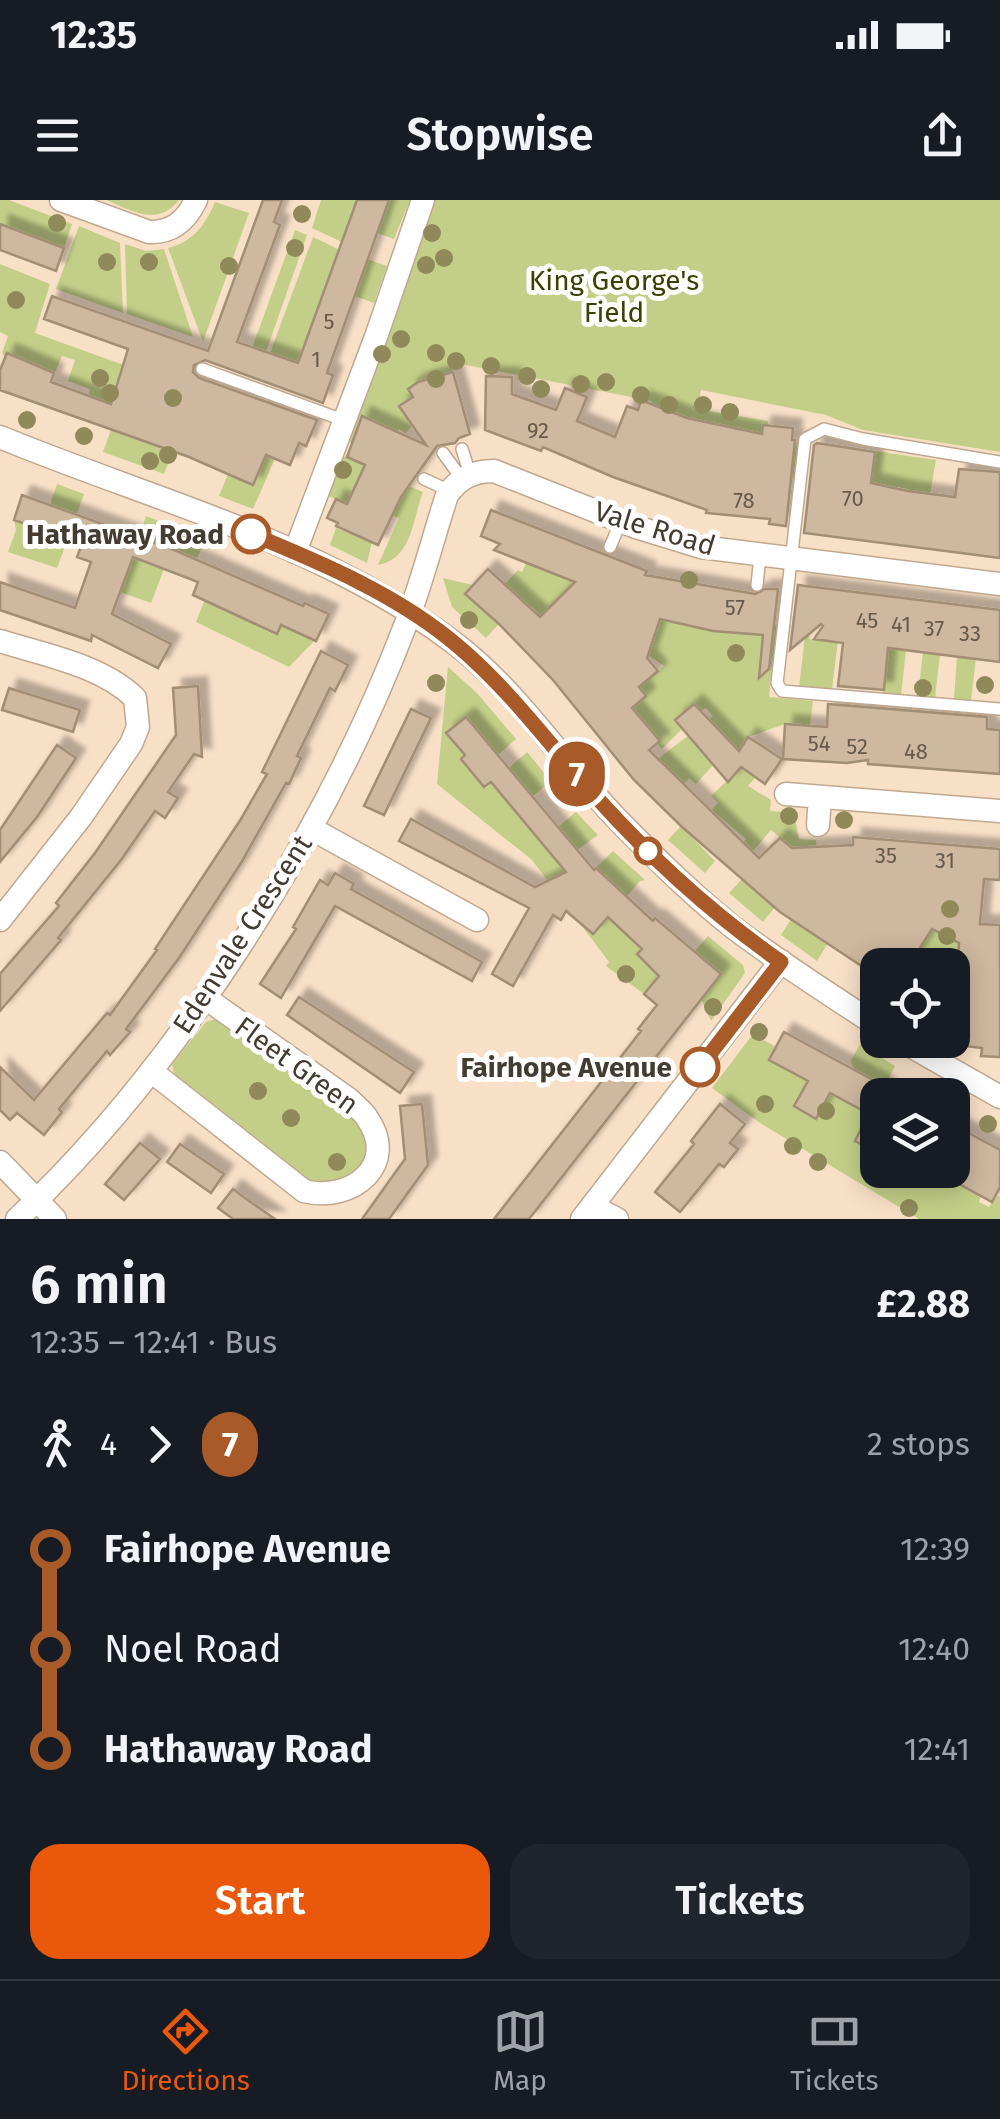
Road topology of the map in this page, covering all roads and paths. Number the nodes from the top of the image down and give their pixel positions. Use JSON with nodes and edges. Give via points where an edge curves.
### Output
{"nodes":[{"id":1,"x":61,"y":200,"type":"edge"},
{"id":2,"x":196,"y":200,"type":"edge"},
{"id":3,"x":423,"y":200,"type":"edge"},
{"id":4,"x":202,"y":369,"type":"dead end"},
{"id":5,"x":346,"y":421,"type":"junction"},
{"id":6,"x":0,"y":437,"type":"edge"},
{"id":7,"x":462,"y":449,"type":"dead end"},
{"id":8,"x":443,"y":453,"type":"dead end"},
{"id":9,"x":1000,"y":462,"type":"edge"},
{"id":10,"x":424,"y":479,"type":"dead end"},
{"id":11,"x":461,"y":482,"type":"junction"},
{"id":12,"x":621,"y":521,"type":"junction"},
{"id":13,"x":610,"y":547,"type":"dead end"},
{"id":14,"x":295,"y":552,"type":"junction"},
{"id":15,"x":760,"y":556,"type":"junction"},
{"id":16,"x":791,"y":559,"type":"junction"},
{"id":17,"x":757,"y":584,"type":"dead end"},
{"id":18,"x":1000,"y":584,"type":"edge"},
{"id":19,"x":410,"y":612,"type":"junction"},
{"id":20,"x":0,"y":642,"type":"edge"},
{"id":21,"x":1000,"y":708,"type":"edge"},
{"id":22,"x":779,"y":794,"type":"dead end"},
{"id":23,"x":820,"y":797,"type":"junction"},
{"id":24,"x":1000,"y":811,"type":"edge"},
{"id":25,"x":818,"y":826,"type":"dead end"},
{"id":26,"x":312,"y":829,"type":"junction"},
{"id":27,"x":0,"y":920,"type":"edge"},
{"id":28,"x":477,"y":920,"type":"dead end"},
{"id":29,"x":781,"y":962,"type":"junction"},
{"id":30,"x":204,"y":997,"type":"junction"},
{"id":31,"x":860,"y":1014,"type":"edge"},
{"id":32,"x":949,"y":1058,"type":"edge"},
{"id":33,"x":150,"y":1071,"type":"junction"},
{"id":34,"x":1000,"y":1097,"type":"edge"},
{"id":35,"x":0,"y":1162,"type":"edge"},
{"id":36,"x":36,"y":1201,"type":"junction"},
{"id":37,"x":587,"y":1213,"type":"edge"},
{"id":38,"x":17,"y":1219,"type":"edge"},
{"id":39,"x":55,"y":1219,"type":"edge"},
{"id":40,"x":617,"y":1219,"type":"edge"}],
"edges":[{"from":1,"to":2,"type":"street","via":[[149,232],[170,230]]},
{"from":3,"to":5,"type":"street"},
{"from":4,"to":5,"type":"lane"},
{"from":5,"to":14,"type":"street"},
{"from":6,"to":14,"type":"street"},
{"from":7,"to":11,"type":"lane"},
{"from":8,"to":11,"type":"lane"},
{"from":9,"to":16,"type":"lane","via":[[814,432],[806,439]]},
{"from":10,"to":11,"type":"lane"},
{"from":11,"to":12,"type":"street","name":"Vale Road","via":[[496,472]]},
{"from":11,"to":19,"type":"street"},
{"from":12,"to":13,"type":"lane"},
{"from":12,"to":15,"type":"street","name":"Vale Road","via":[[701,547]]},
{"from":14,"to":19,"type":"street"},
{"from":15,"to":16,"type":"street","name":"Vale Road"},
{"from":15,"to":17,"type":"lane"},
{"from":16,"to":18,"type":"street","name":"Vale Road"},
{"from":16,"to":21,"type":"lane","via":[[776,683],[782,692]]},
{"from":19,"to":26,"type":"street","name":"Edenvale Crescent"},
{"from":19,"to":29,"type":"street","via":[[491,676],[650,852]]},
{"from":20,"to":27,"type":"street","via":[[115,682],[135,698],[138,712],[131,744]]},
{"from":22,"to":23,"type":"street"},
{"from":23,"to":24,"type":"street"},
{"from":23,"to":25,"type":"street"},
{"from":26,"to":28,"type":"street"},
{"from":26,"to":30,"type":"street","name":"Edenvale Crescent"},
{"from":29,"to":31,"type":"street"},
{"from":29,"to":37,"type":"street"},
{"from":30,"to":33,"type":"street","name":"Edenvale Crescent"},
{"from":30,"to":33,"type":"street","name":"Fleet Green","via":[[367,1117],[375,1134],[373,1170],[342,1192],[304,1190]]},
{"from":32,"to":34,"type":"street"},
{"from":33,"to":36,"type":"street","name":"Edenvale Crescent"},
{"from":35,"to":36,"type":"street"},
{"from":36,"to":38,"type":"street","name":"Edenvale Crescent"},
{"from":36,"to":39,"type":"street"},
{"from":37,"to":40,"type":"street"}]}
